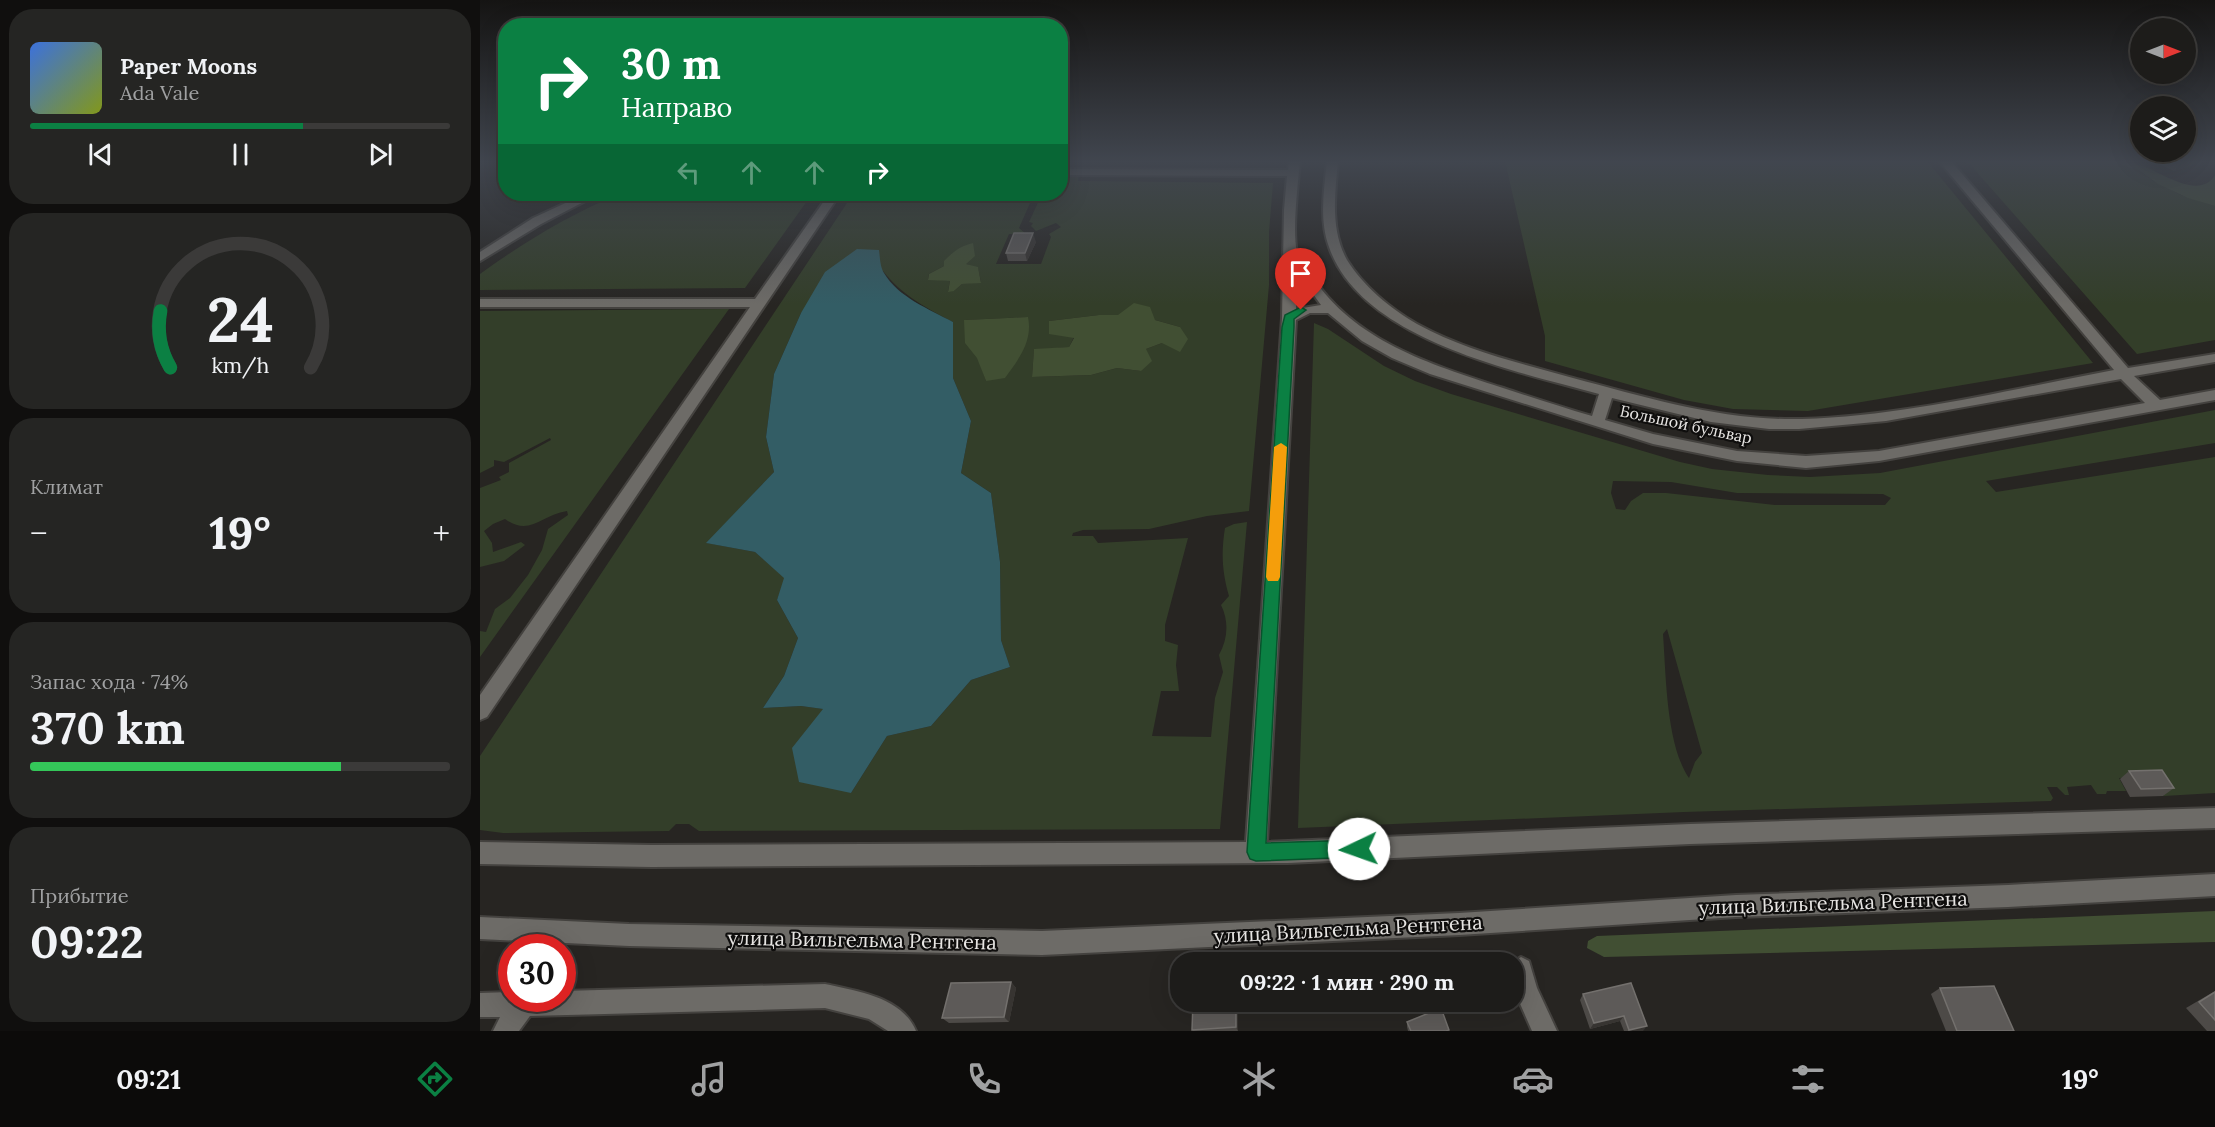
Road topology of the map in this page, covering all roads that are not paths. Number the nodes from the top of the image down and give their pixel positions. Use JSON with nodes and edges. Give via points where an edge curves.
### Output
{"nodes":[{"id":1,"x":562,"y":209,"type":"edge"},
{"id":2,"x":824,"y":209,"type":"edge"},
{"id":3,"x":1292,"y":209,"type":"edge"},
{"id":4,"x":1329,"y":209,"type":"edge"},
{"id":5,"x":1985,"y":209,"type":"edge"},
{"id":6,"x":1291,"y":253,"type":"junction"},
{"id":7,"x":480,"y":257,"type":"edge"},
{"id":8,"x":480,"y":303,"type":"edge"},
{"id":9,"x":759,"y":303,"type":"junction"},
{"id":10,"x":1332,"y":310,"type":"junction"},
{"id":11,"x":1289,"y":318,"type":"junction"},
{"id":12,"x":2215,"y":358,"type":"edge"},
{"id":13,"x":2124,"y":373,"type":"junction"},
{"id":14,"x":1607,"y":393,"type":"junction"},
{"id":15,"x":2215,"y":395,"type":"edge"},
{"id":16,"x":2157,"y":405,"type":"junction"},
{"id":17,"x":1597,"y":423,"type":"junction"},
{"id":18,"x":480,"y":711,"type":"edge"},
{"id":19,"x":2215,"y":818,"type":"edge"},
{"id":20,"x":1256,"y":852,"type":"junction"},
{"id":21,"x":480,"y":853,"type":"edge"},
{"id":22,"x":2215,"y":885,"type":"edge"},
{"id":23,"x":480,"y":928,"type":"edge"},
{"id":24,"x":1524,"y":982,"type":"edge"},
{"id":25,"x":576,"y":1002,"type":"edge"},
{"id":26,"x":498,"y":1004,"type":"edge"},
{"id":27,"x":480,"y":1005,"type":"edge"},
{"id":28,"x":518,"y":1012,"type":"edge"},
{"id":29,"x":505,"y":1031,"type":"edge"},
{"id":30,"x":904,"y":1031,"type":"edge"},
{"id":31,"x":1545,"y":1031,"type":"edge"}],
"edges":[{"from":1,"to":7,"type":"street"},
{"from":2,"to":9,"type":"street"},
{"from":3,"to":6,"type":"street"},
{"from":4,"to":14,"type":"street","name":"Большой бульвар","via":[[1330,232],[1340,258],[1361,285],[1412,327],[1456,347]]},
{"from":5,"to":13,"type":"street"},
{"from":6,"to":10,"type":"street","name":"Большой бульвар"},
{"from":6,"to":11,"type":"street"},
{"from":8,"to":9,"type":"street"},
{"from":9,"to":18,"type":"street"},
{"from":10,"to":11,"type":"street","via":[[1310,308]]},
{"from":10,"to":17,"type":"street","name":"Большой бульвар","via":[[1396,355]]},
{"from":11,"to":20,"type":"street"},
{"from":12,"to":13,"type":"street","name":"Большой бульвар"},
{"from":13,"to":14,"type":"street","name":"Большой бульвар","via":[[1926,409],[1800,424],[1709,417]]},
{"from":13,"to":16,"type":"street"},
{"from":14,"to":17,"type":"street"},
{"from":15,"to":16,"type":"street","name":"Большой бульвар"},
{"from":16,"to":17,"type":"street","name":"Большой бульвар","via":[[1879,456],[1806,462],[1737,456]]},
{"from":19,"to":20,"type":"street"},
{"from":20,"to":21,"type":"street","via":[[676,856]]},
{"from":22,"to":23,"type":"street","name":"улица Вильгельма Рентгена","via":[[1042,943]]},
{"from":24,"to":31,"type":"street"},
{"from":25,"to":30,"type":"street","via":[[825,996],[866,1005],[895,1018]]},
{"from":26,"to":27,"type":"street"},
{"from":28,"to":29,"type":"street"}]}
